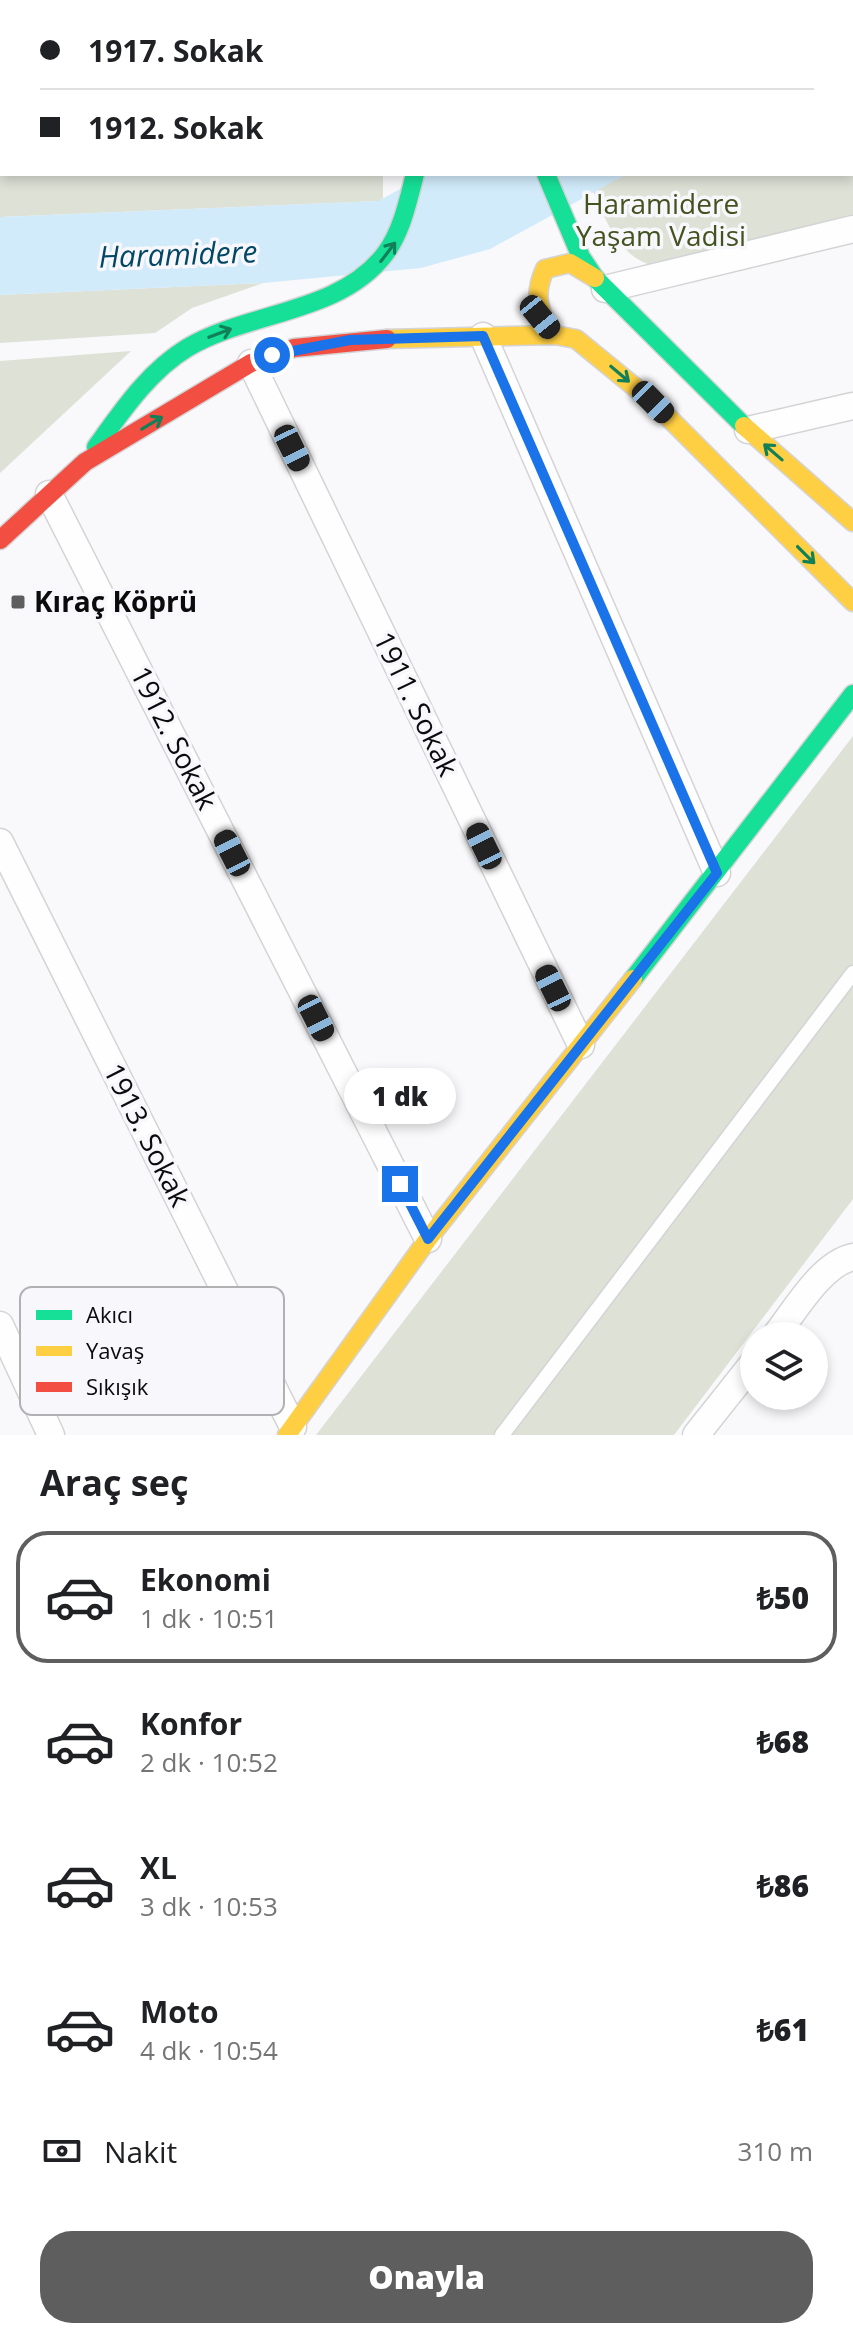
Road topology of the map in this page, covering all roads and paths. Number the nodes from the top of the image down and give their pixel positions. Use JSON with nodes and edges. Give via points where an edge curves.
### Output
{"nodes":[{"id":1,"x":547,"y":176,"type":"edge"},
{"id":2,"x":412,"y":179,"type":"edge"},
{"id":3,"x":853,"y":229,"type":"edge"},
{"id":4,"x":600,"y":283,"type":"junction"},
{"id":5,"x":555,"y":335,"type":"junction"},
{"id":6,"x":483,"y":336,"type":"junction"},
{"id":7,"x":251,"y":363,"type":"junction"},
{"id":8,"x":853,"y":406,"type":"edge"},
{"id":9,"x":748,"y":430,"type":"junction"},
{"id":10,"x":85,"y":462,"type":"junction"},
{"id":11,"x":49,"y":494,"type":"junction"},
{"id":12,"x":853,"y":522,"type":"edge"},
{"id":13,"x":0,"y":540,"type":"edge"},
{"id":14,"x":853,"y":602,"type":"edge"},
{"id":15,"x":853,"y":694,"type":"edge"},
{"id":16,"x":0,"y":842,"type":"edge"},
{"id":17,"x":717,"y":873,"type":"junction"},
{"id":18,"x":853,"y":973,"type":"edge"},
{"id":19,"x":581,"y":1045,"type":"junction"},
{"id":20,"x":428,"y":1239,"type":"junction"},
{"id":21,"x":853,"y":1257,"type":"edge"},
{"id":22,"x":219,"y":1287,"type":"edge"},
{"id":23,"x":786,"y":1322,"type":"edge"},
{"id":24,"x":0,"y":1325,"type":"edge"},
{"id":25,"x":13,"y":1379,"type":"edge"},
{"id":26,"x":740,"y":1380,"type":"edge"},
{"id":27,"x":37,"y":1415,"type":"edge"},
{"id":28,"x":290,"y":1431,"type":"edge"},
{"id":29,"x":51,"y":1435,"type":"edge"},
{"id":30,"x":502,"y":1435,"type":"edge"},
{"id":31,"x":696,"y":1435,"type":"edge"}],
"edges":[{"from":1,"to":4,"type":"main road","via":[[581,257]]},
{"from":10,"to":2,"type":"main road","one_way":true,"via":[[142,386],[199,341],[364,279],[398,239]]},
{"from":3,"to":4,"type":"street"},
{"from":4,"to":5,"type":"main road","via":[[570,263],[545,269],[536,304]]},
{"from":4,"to":9,"type":"main road"},
{"from":5,"to":6,"type":"main road"},
{"from":5,"to":14,"type":"main road","one_way":true,"via":[[576,339],[653,402]]},
{"from":6,"to":7,"type":"main road","via":[[350,340],[294,348]]},
{"from":6,"to":17,"type":"street"},
{"from":10,"to":7,"type":"main road","one_way":true},
{"from":7,"to":19,"type":"street","name":"1911. Sokak"},
{"from":8,"to":9,"type":"street"},
{"from":12,"to":9,"type":"main road","one_way":true},
{"from":10,"to":11,"type":"main road"},
{"from":11,"to":13,"type":"main road"},
{"from":11,"to":20,"type":"street","name":"1912. Sokak"},
{"from":15,"to":17,"type":"main road"},
{"from":16,"to":22,"type":"street","name":"1913. Sokak"},
{"from":17,"to":19,"type":"main road"},
{"from":18,"to":30,"type":"lane"},
{"from":19,"to":20,"type":"main road"},
{"from":20,"to":28,"type":"main road"},
{"from":21,"to":23,"type":"street","via":[[841,1260]]},
{"from":24,"to":25,"type":"street"},
{"from":26,"to":31,"type":"street"},
{"from":27,"to":29,"type":"street"}]}
